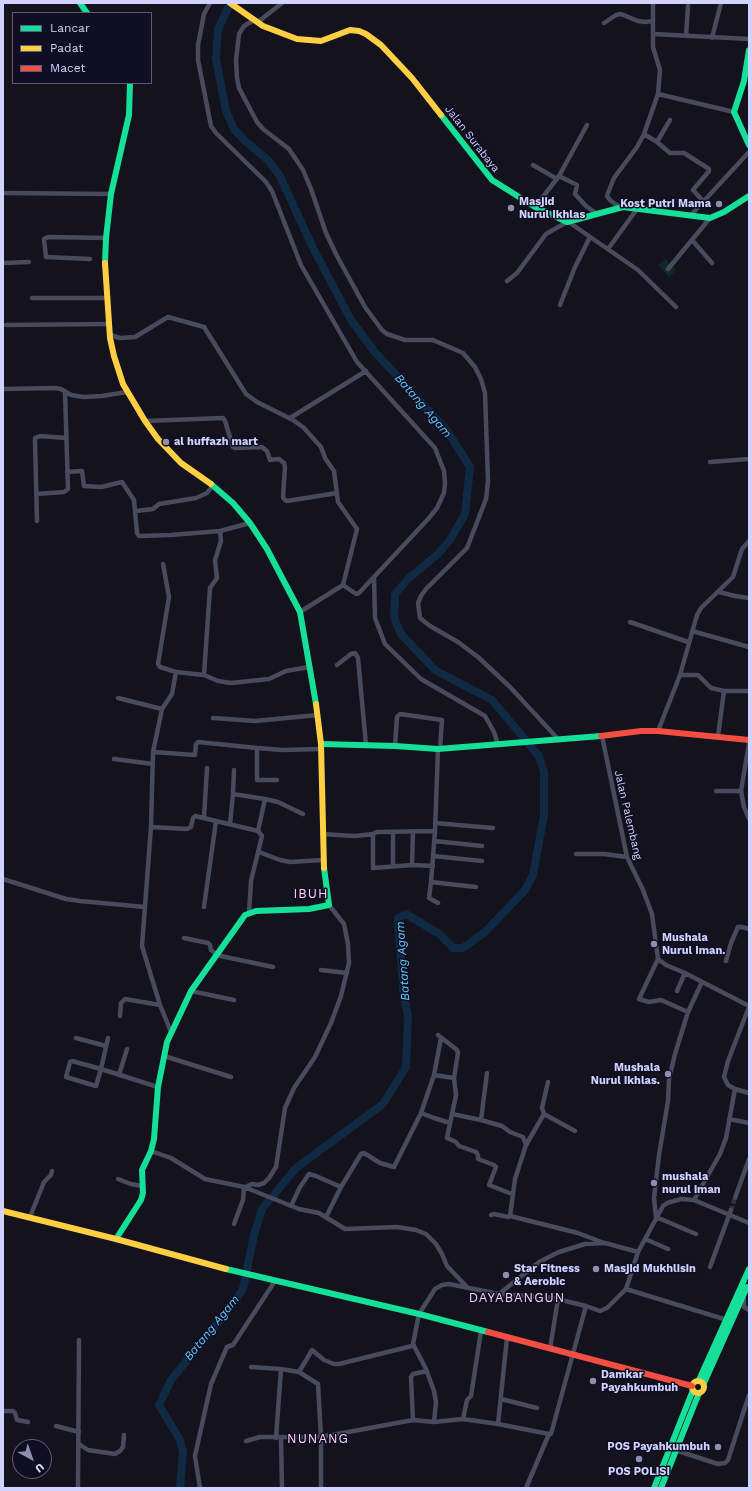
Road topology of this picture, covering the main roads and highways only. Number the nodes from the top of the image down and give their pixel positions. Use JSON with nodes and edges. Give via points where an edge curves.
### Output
{"nodes":[{"id":1,"x":80,"y":3,"type":"edge"},
{"id":2,"x":230,"y":3,"type":"edge"},
{"id":3,"x":86,"y":12,"type":"edge"},
{"id":4,"x":749,"y":50,"type":"edge"},
{"id":5,"x":130,"y":84,"type":"edge"},
{"id":6,"x":749,"y":145,"type":"edge"},
{"id":7,"x":749,"y":196,"type":"edge"},
{"id":8,"x":749,"y":741,"type":"edge"},
{"id":9,"x":321,"y":746,"type":"junction"},
{"id":10,"x":3,"y":1211,"type":"edge"},
{"id":11,"x":116,"y":1239,"type":"junction"},
{"id":12,"x":749,"y":1270,"type":"edge"},
{"id":13,"x":749,"y":1283,"type":"edge"},
{"id":14,"x":701,"y":1381,"type":"junction"},
{"id":15,"x":695,"y":1390,"type":"junction"},
{"id":16,"x":673,"y":1450,"type":"junction"},
{"id":17,"x":654,"y":1488,"type":"edge"},
{"id":18,"x":661,"y":1488,"type":"edge"}],
"edges":[{"from":1,"to":3,"type":"main road"},
{"from":2,"to":7,"type":"main road","name":"Jalan Surabaya","via":[[254,19],[297,40],[321,41],[350,30],[366,34],[381,45],[412,78],[492,180],[535,207],[569,222],[623,207],[710,218]]},
{"from":4,"to":6,"type":"main road","via":[[744,81],[734,112]]},
{"from":5,"to":9,"type":"main road","via":[[129,115],[111,194],[106,238],[107,298],[114,356],[127,392],[158,439],[181,463],[213,485],[233,503],[268,549],[300,612]]},
{"from":8,"to":9,"type":"main road","via":[[658,731],[439,749],[366,745]]},
{"from":9,"to":11,"type":"main road","via":[[323,860],[329,905],[249,913],[240,921],[191,991],[171,1032],[164,1056],[158,1087],[154,1139],[142,1170],[142,1193],[138,1206]]},
{"from":10,"to":11,"type":"main road"},
{"from":11,"to":15,"type":"main road","via":[[230,1270],[419,1314]]},
{"from":12,"to":14,"type":"main road"},
{"from":13,"to":14,"type":"main road"},
{"from":14,"to":15,"type":"main road","via":[[693,1383]]},
{"from":14,"to":15,"type":"main road","via":[[705,1388],[702,1392]]},
{"from":15,"to":16,"type":"main road"},
{"from":16,"to":17,"type":"main road"},
{"from":16,"to":18,"type":"main road"}]}
